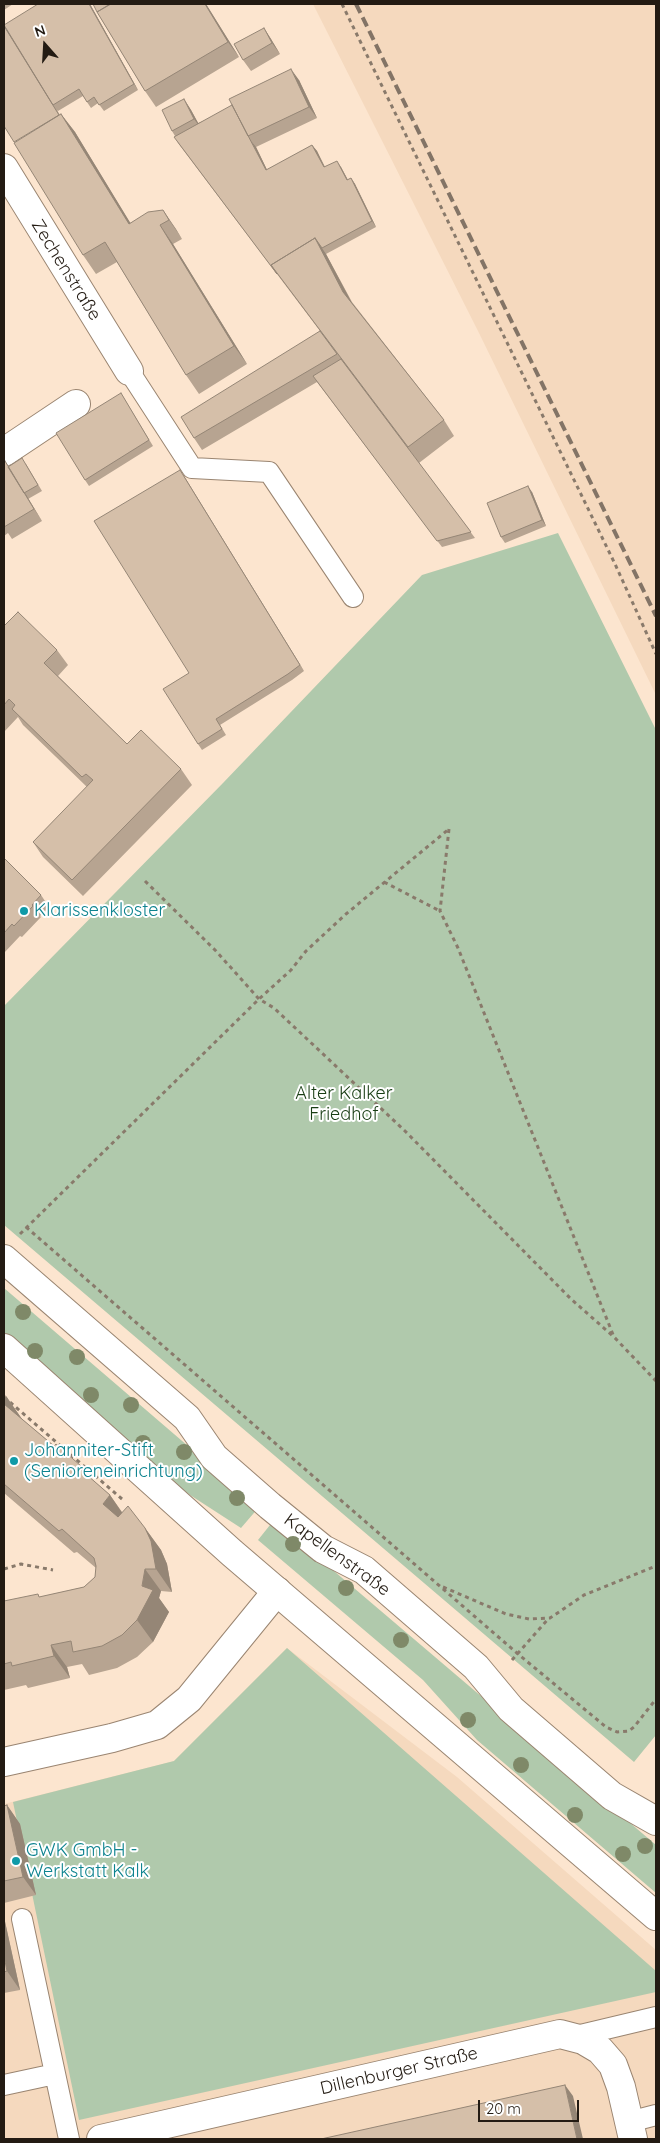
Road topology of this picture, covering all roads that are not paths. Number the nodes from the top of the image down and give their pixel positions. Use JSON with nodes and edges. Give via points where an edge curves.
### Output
{"nodes":[{"id":1,"x":4,"y":168,"type":"edge"},
{"id":2,"x":129,"y":371,"type":"joint"},
{"id":3,"x":76,"y":404,"type":"dead end"},
{"id":4,"x":4,"y":452,"type":"edge"},
{"id":5,"x":354,"y":597,"type":"dead end"},
{"id":6,"x":9,"y":1249,"type":"edge"},
{"id":7,"x":4,"y":1348,"type":"edge"},
{"id":8,"x":277,"y":1591,"type":"junction"},
{"id":9,"x":4,"y":1762,"type":"edge"},
{"id":10,"x":656,"y":1821,"type":"edge"},
{"id":11,"x":656,"y":1916,"type":"edge"},
{"id":12,"x":22,"y":1919,"type":"dead end"},
{"id":13,"x":656,"y":2017,"type":"edge"},
{"id":14,"x":572,"y":2037,"type":"junction"},
{"id":15,"x":55,"y":2074,"type":"junction"},
{"id":16,"x":4,"y":2085,"type":"edge"},
{"id":17,"x":656,"y":2116,"type":"edge"},
{"id":18,"x":631,"y":2131,"type":"edge"},
{"id":19,"x":68,"y":2139,"type":"edge"},
{"id":20,"x":101,"y":2139,"type":"edge"}],
"edges":[{"from":1,"to":2,"type":"street","name":"Zechenstraße"},
{"from":2,"to":5,"type":"lane","via":[[192,468],[269,472]]},
{"from":3,"to":4,"type":"street"},
{"from":6,"to":10,"type":"street","name":"Kapellenstraße","via":[[187,1418],[214,1457],[322,1550],[364,1570],[476,1667],[511,1709],[612,1796]]},
{"from":7,"to":8,"type":"street"},
{"from":8,"to":9,"type":"street","via":[[189,1699],[157,1725]]},
{"from":8,"to":11,"type":"street"},
{"from":12,"to":15,"type":"lane"},
{"from":13,"to":14,"type":"lane"},
{"from":14,"to":18,"type":"street","name":"Dillenburger Straße","via":[[600,2050],[613,2065]]},
{"from":14,"to":20,"type":"street","name":"Dillenburger Straße","via":[[560,2034]]},
{"from":15,"to":16,"type":"lane"},
{"from":15,"to":19,"type":"lane"},
{"from":17,"to":18,"type":"lane"}]}
